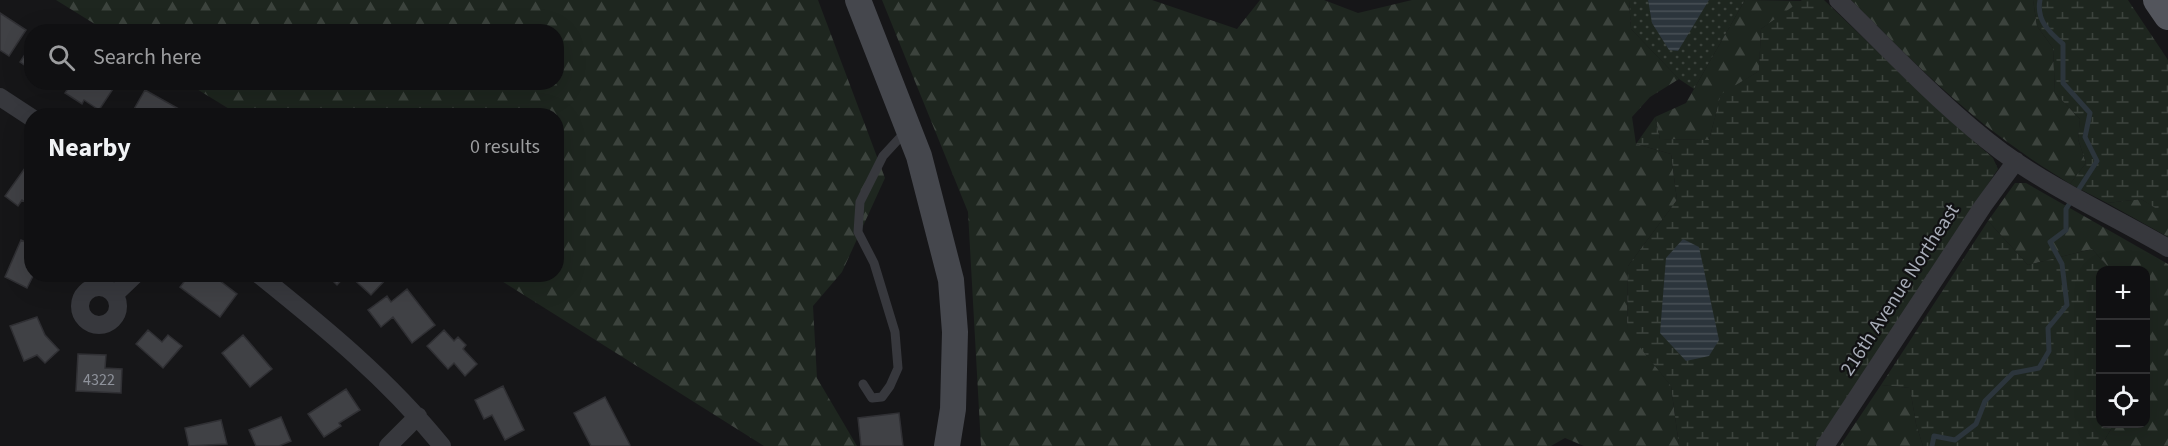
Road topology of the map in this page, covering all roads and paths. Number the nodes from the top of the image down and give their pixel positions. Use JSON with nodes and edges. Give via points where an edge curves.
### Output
{"nodes":[{"id":1,"x":858,"y":0,"type":"edge"},
{"id":2,"x":1838,"y":0,"type":"edge"},
{"id":3,"x":2157,"y":0,"type":"edge"},
{"id":4,"x":2168,"y":16,"type":"edge"},
{"id":5,"x":0,"y":97,"type":"edge"},
{"id":6,"x":24,"y":113,"type":"edge"},
{"id":7,"x":908,"y":128,"type":"junction"},
{"id":8,"x":2016,"y":162,"type":"junction"},
{"id":9,"x":2168,"y":248,"type":"edge"},
{"id":10,"x":127,"y":282,"type":"edge"},
{"id":11,"x":268,"y":282,"type":"edge"},
{"id":12,"x":114,"y":294,"type":"dead end"},
{"id":13,"x":862,"y":384,"type":"dead end"},
{"id":14,"x":418,"y":416,"type":"junction"},
{"id":15,"x":388,"y":446,"type":"edge"},
{"id":16,"x":442,"y":446,"type":"edge"},
{"id":17,"x":947,"y":446,"type":"edge"},
{"id":18,"x":1825,"y":446,"type":"edge"}],
"edges":[{"from":1,"to":7,"type":"main road"},
{"from":2,"to":8,"type":"street","via":[[1967,124]]},
{"from":3,"to":4,"type":"main road"},
{"from":5,"to":6,"type":"street"},
{"from":7,"to":13,"type":"lane","via":[[883,156],[860,202],[858,232],[874,263],[895,332],[898,368],[882,397],[872,398]]},
{"from":7,"to":17,"type":"main road","via":[[951,280],[955,332],[953,409]]},
{"from":8,"to":9,"type":"street"},
{"from":8,"to":18,"type":"street","name":"216th Avenue Northeast"},
{"from":10,"to":12,"type":"street"},
{"from":11,"to":14,"type":"street","via":[[330,332]]},
{"from":14,"to":15,"type":"street"},
{"from":14,"to":16,"type":"street"}]}
